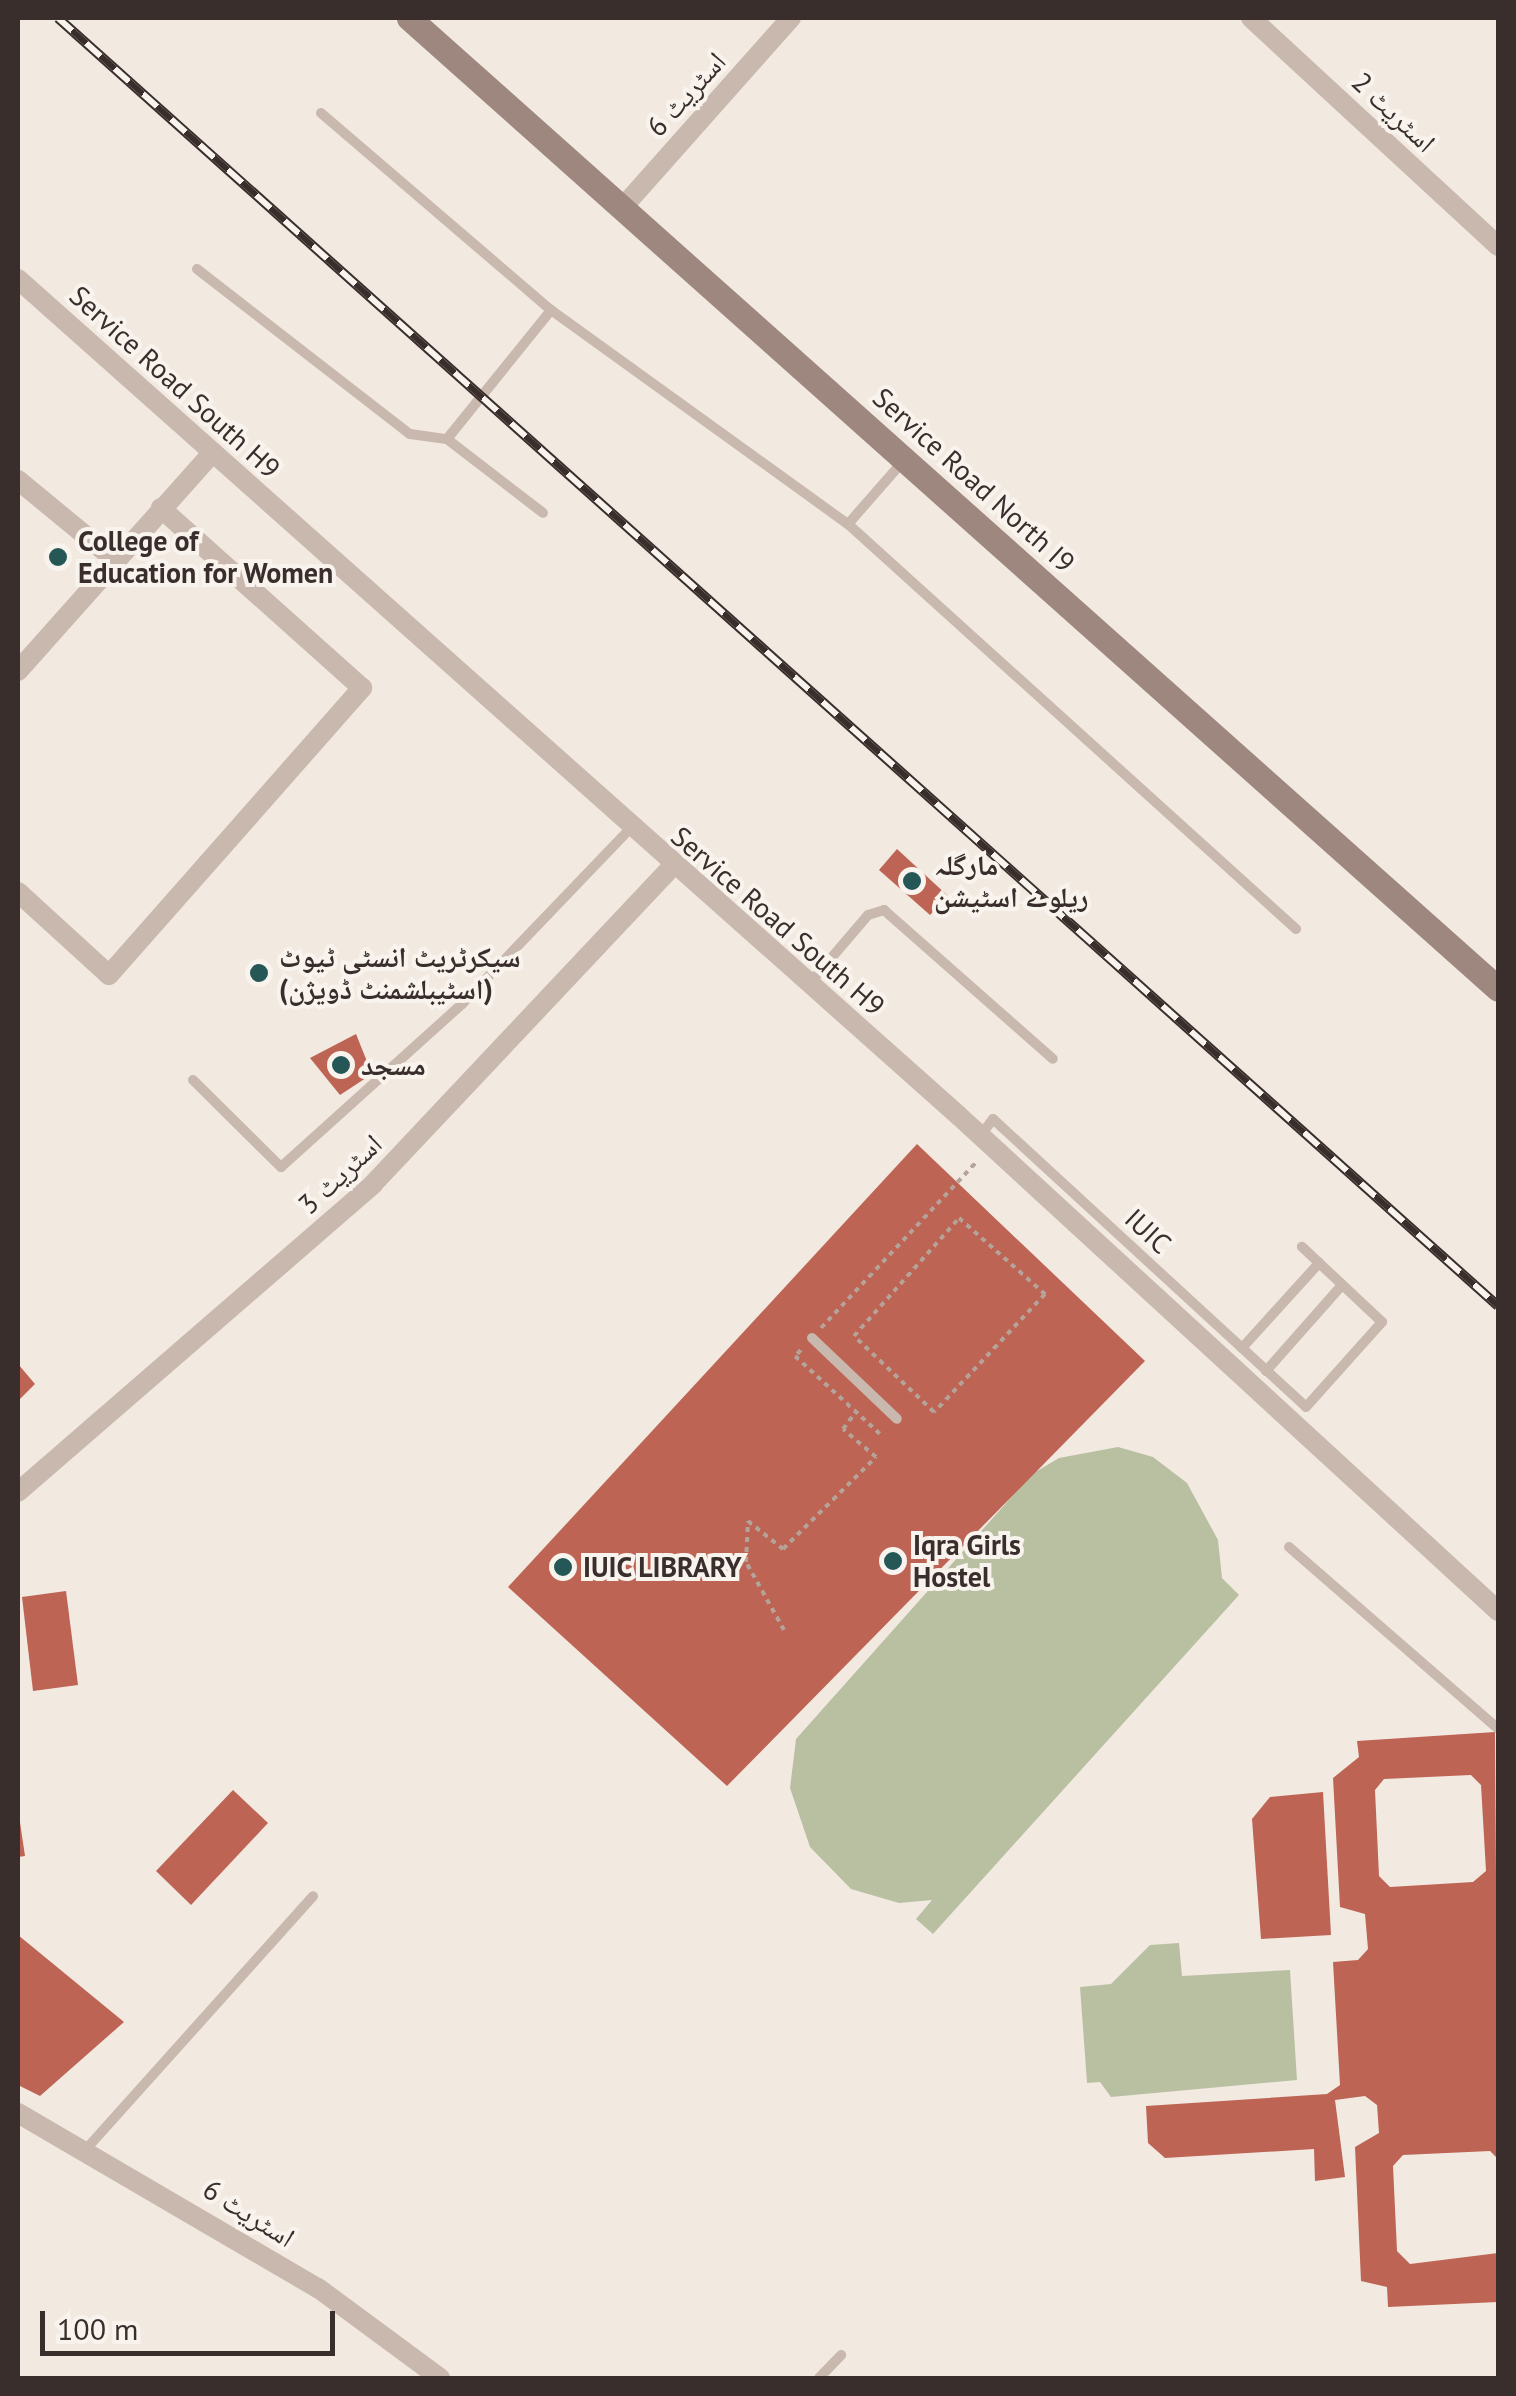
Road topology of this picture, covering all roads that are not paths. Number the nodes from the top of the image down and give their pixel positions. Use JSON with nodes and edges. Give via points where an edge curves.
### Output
{"nodes":[{"id":1,"x":409,"y":18,"type":"edge"},
{"id":2,"x":791,"y":18,"type":"edge"},
{"id":3,"x":1252,"y":18,"type":"edge"},
{"id":4,"x":321,"y":113,"type":"dead end"},
{"id":5,"x":622,"y":207,"type":"junction"},
{"id":6,"x":1498,"y":246,"type":"edge"},
{"id":7,"x":196,"y":269,"type":"dead end"},
{"id":8,"x":18,"y":279,"type":"edge"},
{"id":9,"x":552,"y":310,"type":"junction"},
{"id":10,"x":448,"y":438,"type":"junction"},
{"id":11,"x":213,"y":452,"type":"junction"},
{"id":12,"x":905,"y":459,"type":"junction"},
{"id":13,"x":18,"y":480,"type":"edge"},
{"id":14,"x":161,"y":508,"type":"junction"},
{"id":15,"x":542,"y":513,"type":"dead end"},
{"id":16,"x":848,"y":524,"type":"junction"},
{"id":17,"x":114,"y":560,"type":"junction"},
{"id":18,"x":18,"y":670,"type":"edge"},
{"id":19,"x":631,"y":828,"type":"junction"},
{"id":20,"x":672,"y":868,"type":"junction"},
{"id":21,"x":18,"y":892,"type":"edge"},
{"id":22,"x":1296,"y":929,"type":"dead end"},
{"id":23,"x":810,"y":983,"type":"junction"},
{"id":24,"x":1498,"y":989,"type":"edge"},
{"id":25,"x":1052,"y":1059,"type":"dead end"},
{"id":26,"x":193,"y":1080,"type":"dead end"},
{"id":27,"x":989,"y":1133,"type":"junction"},
{"id":28,"x":1302,"y":1247,"type":"dead end"},
{"id":29,"x":1320,"y":1263,"type":"junction"},
{"id":30,"x":1342,"y":1285,"type":"junction"},
{"id":31,"x":812,"y":1338,"type":"road end"},
{"id":32,"x":1242,"y":1348,"type":"junction"},
{"id":33,"x":1269,"y":1374,"type":"junction"},
{"id":34,"x":897,"y":1419,"type":"dead end"},
{"id":35,"x":18,"y":1492,"type":"edge"},
{"id":36,"x":1289,"y":1547,"type":"dead end"},
{"id":37,"x":1498,"y":1610,"type":"edge"},
{"id":38,"x":1498,"y":1729,"type":"edge"},
{"id":39,"x":313,"y":1896,"type":"dead end"},
{"id":40,"x":18,"y":2113,"type":"edge"},
{"id":41,"x":88,"y":2147,"type":"junction"},
{"id":42,"x":841,"y":2355,"type":"dead end"},
{"id":43,"x":440,"y":2378,"type":"edge"},
{"id":44,"x":819,"y":2378,"type":"edge"}],
"edges":[{"from":1,"to":5,"type":"main road","name":"Service Road North I9"},
{"from":2,"to":5,"type":"street","name":"اسٹریٹ 6"},
{"from":3,"to":6,"type":"street","name":"اسٹریٹ 2"},
{"from":4,"to":9,"type":"lane"},
{"from":5,"to":12,"type":"main road","name":"Service Road North I9"},
{"from":7,"to":10,"type":"lane","via":[[410,434]]},
{"from":8,"to":11,"type":"street","name":"Service Road South H9"},
{"from":9,"to":10,"type":"lane"},
{"from":9,"to":16,"type":"lane"},
{"from":10,"to":15,"type":"lane"},
{"from":11,"to":14,"type":"street"},
{"from":11,"to":19,"type":"street","name":"Service Road South H9"},
{"from":12,"to":16,"type":"lane"},
{"from":12,"to":24,"type":"main road","name":"Service Road North I9"},
{"from":13,"to":17,"type":"street"},
{"from":14,"to":17,"type":"street"},
{"from":14,"to":21,"type":"street","via":[[362,688],[109,974]]},
{"from":16,"to":22,"type":"lane"},
{"from":17,"to":18,"type":"street"},
{"from":19,"to":20,"type":"street","name":"Service Road South H9"},
{"from":19,"to":26,"type":"lane","via":[[462,1004],[280,1167]]},
{"from":20,"to":23,"type":"street","name":"Service Road South H9"},
{"from":20,"to":35,"type":"street","name":"اسٹریٹ 3","via":[[373,1184]]},
{"from":23,"to":25,"type":"lane","via":[[868,915],[884,910]]},
{"from":23,"to":27,"type":"street","name":"Service Road South H9"},
{"from":27,"to":32,"type":"lane","name":"IUIC"},
{"from":27,"to":37,"type":"street","name":"Service Road South H9"},
{"from":28,"to":29,"type":"lane"},
{"from":29,"to":30,"type":"lane"},
{"from":29,"to":32,"type":"lane"},
{"from":30,"to":33,"type":"lane"},
{"from":30,"to":33,"type":"lane","name":"IUIC","via":[[1382,1322],[1306,1407]]},
{"from":31,"to":34,"type":"lane"},
{"from":32,"to":33,"type":"lane","name":"IUIC"},
{"from":36,"to":38,"type":"lane"},
{"from":39,"to":41,"type":"lane"},
{"from":40,"to":41,"type":"street","name":"اسٹریٹ 6"},
{"from":41,"to":43,"type":"street","name":"اسٹریٹ 6","via":[[318,2288]]},
{"from":42,"to":44,"type":"lane"}]}
